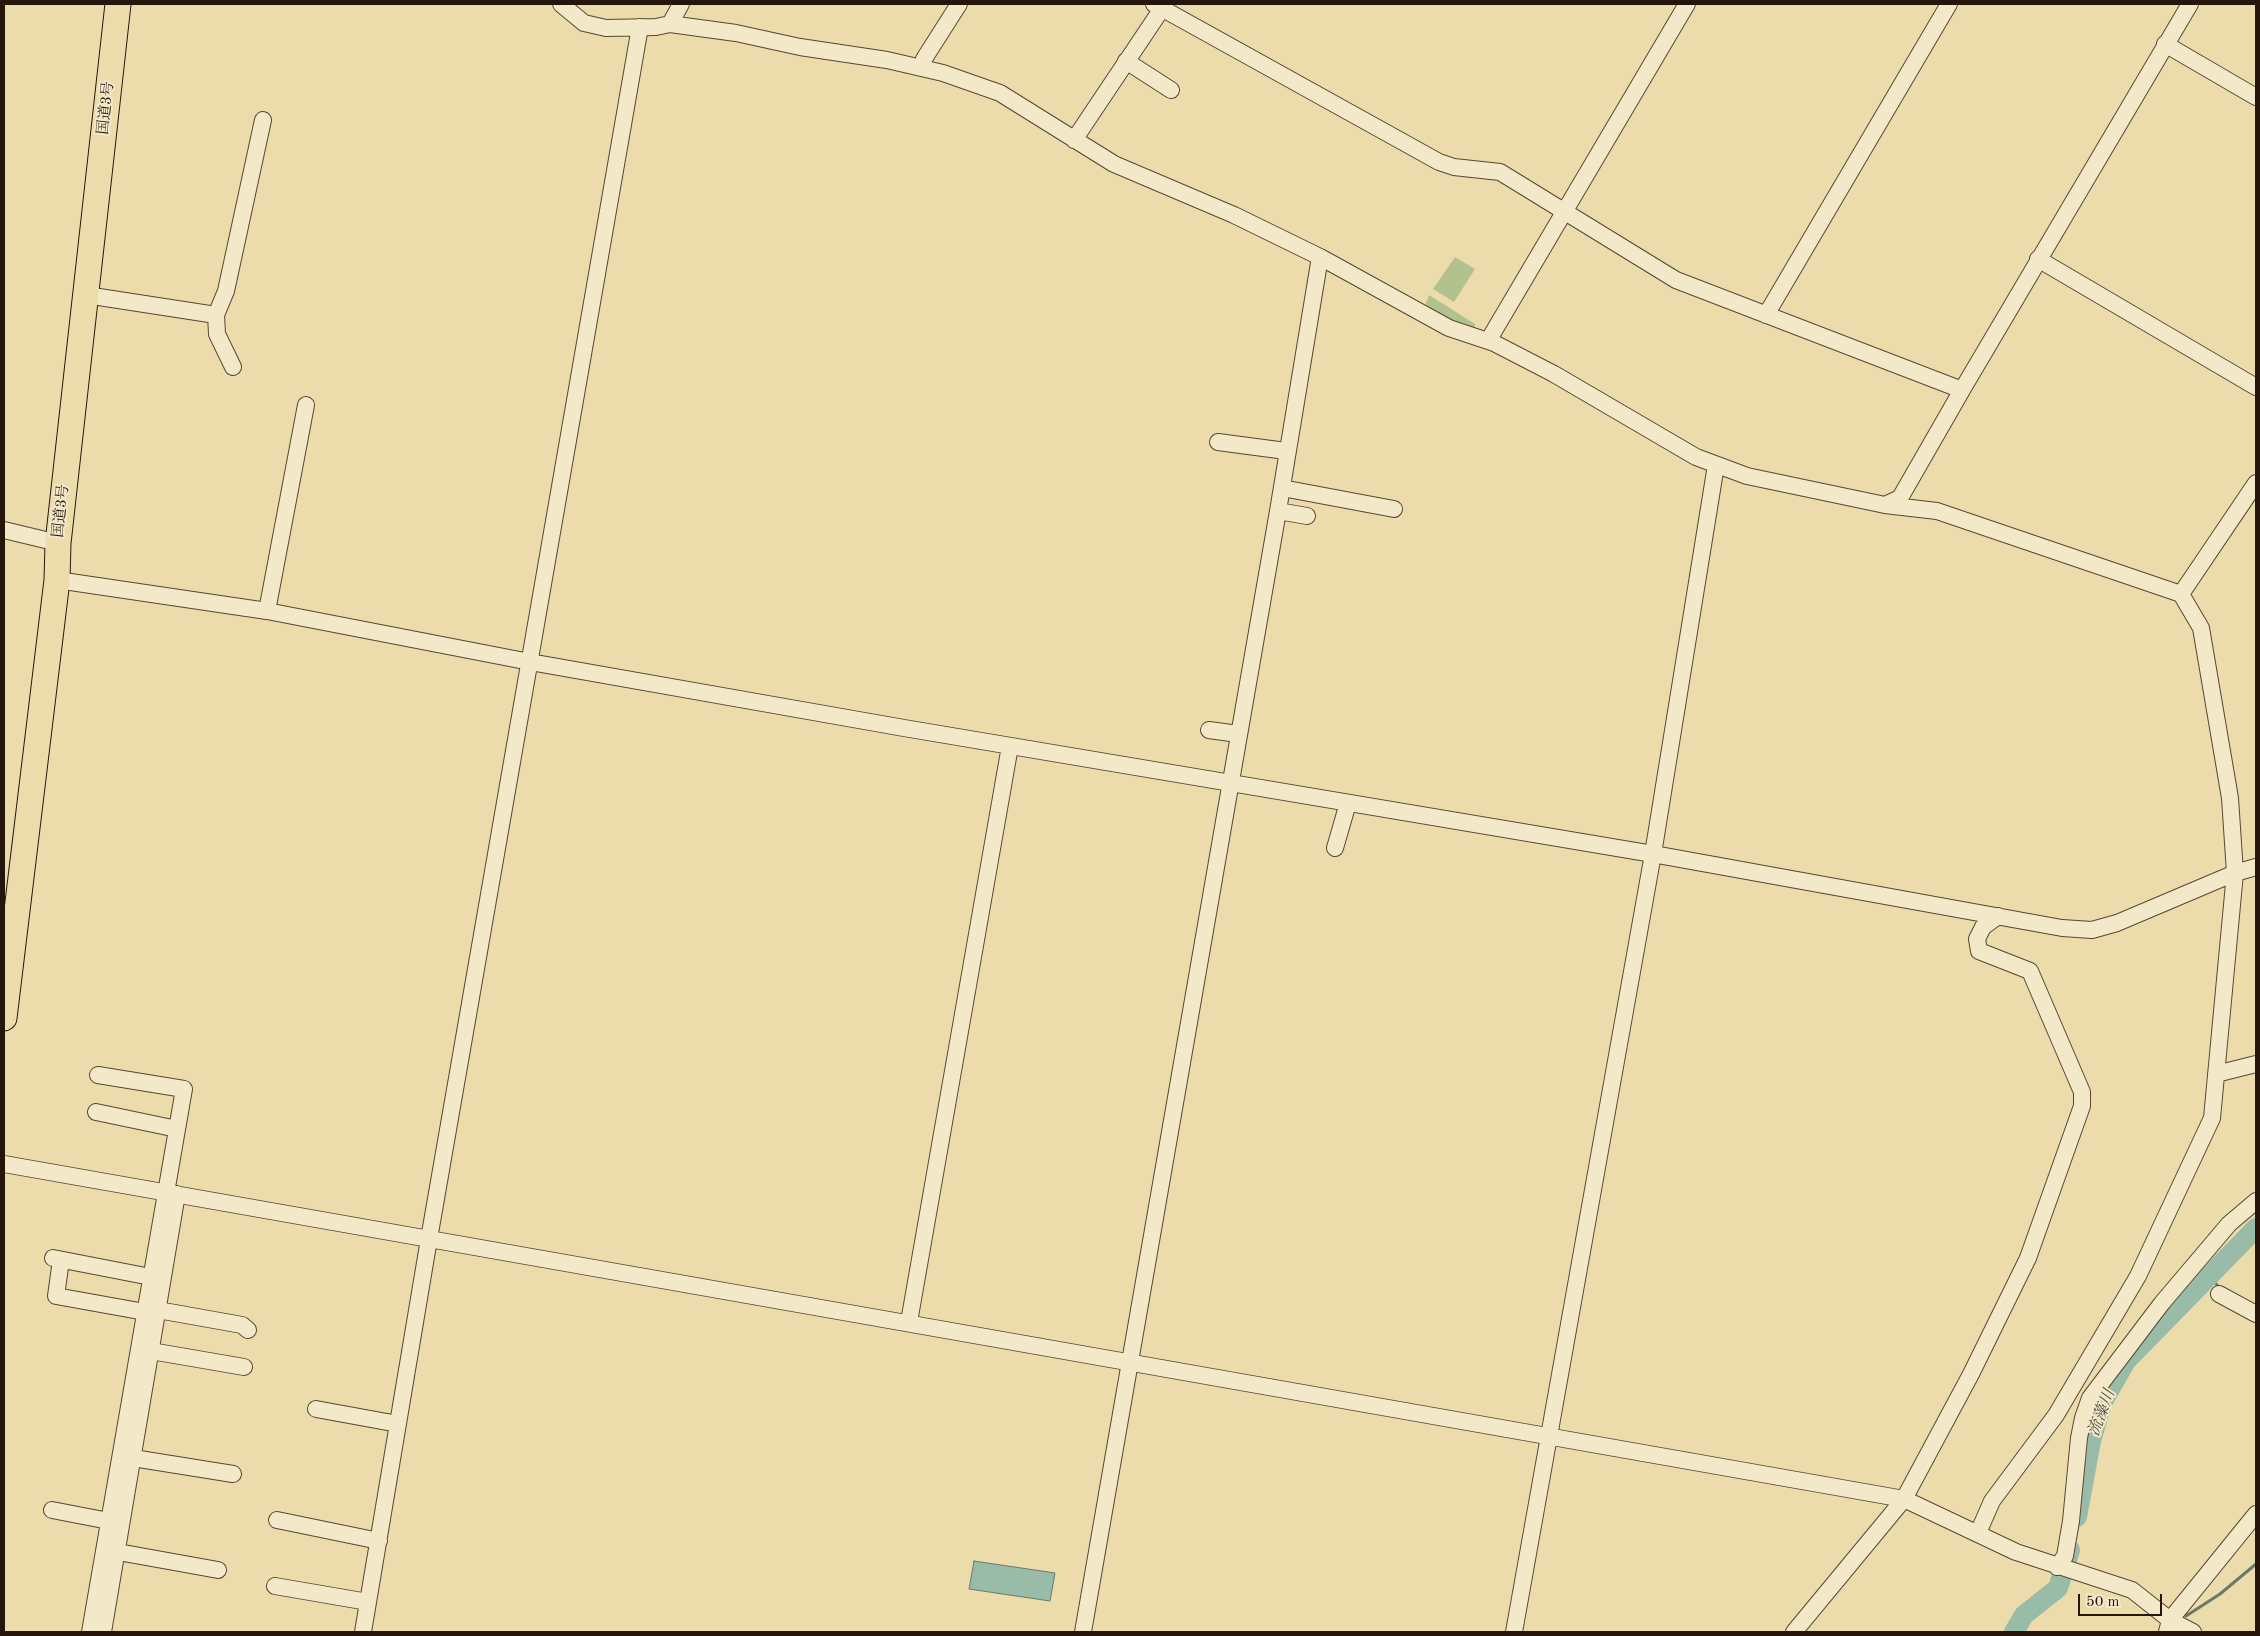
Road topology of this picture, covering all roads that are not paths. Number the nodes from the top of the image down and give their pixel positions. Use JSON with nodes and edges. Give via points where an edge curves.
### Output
{"nodes":[{"id":1,"x":118,"y":4,"type":"edge"},
{"id":2,"x":561,"y":4,"type":"edge"},
{"id":3,"x":682,"y":4,"type":"edge"},
{"id":4,"x":959,"y":4,"type":"edge"},
{"id":5,"x":1687,"y":4,"type":"edge"},
{"id":6,"x":1949,"y":4,"type":"edge"},
{"id":7,"x":2190,"y":4,"type":"edge"},
{"id":8,"x":1160,"y":5,"type":"edge"},
{"id":9,"x":670,"y":24,"type":"junction"},
{"id":10,"x":640,"y":27,"type":"junction"},
{"id":11,"x":2165,"y":44,"type":"junction"},
{"id":12,"x":1126,"y":61,"type":"junction"},
{"id":13,"x":922,"y":68,"type":"junction"},
{"id":14,"x":1171,"y":90,"type":"dead end"},
{"id":15,"x":2256,"y":97,"type":"edge"},
{"id":16,"x":263,"y":120,"type":"dead end"},
{"id":17,"x":1074,"y":140,"type":"junction"},
{"id":18,"x":1565,"y":212,"type":"junction"},
{"id":19,"x":1320,"y":257,"type":"junction"},
{"id":20,"x":2038,"y":259,"type":"junction"},
{"id":21,"x":86,"y":295,"type":"junction"},
{"id":22,"x":216,"y":315,"type":"junction"},
{"id":23,"x":1766,"y":315,"type":"junction"},
{"id":24,"x":1488,"y":341,"type":"junction"},
{"id":25,"x":233,"y":367,"type":"dead end"},
{"id":26,"x":2256,"y":387,"type":"edge"},
{"id":27,"x":1962,"y":390,"type":"junction"},
{"id":28,"x":306,"y":405,"type":"dead end"},
{"id":29,"x":1218,"y":442,"type":"dead end"},
{"id":30,"x":1286,"y":451,"type":"junction"},
{"id":31,"x":1716,"y":465,"type":"junction"},
{"id":32,"x":2256,"y":483,"type":"edge"},
{"id":33,"x":1282,"y":488,"type":"junction"},
{"id":34,"x":1885,"y":505,"type":"junction"},
{"id":35,"x":1394,"y":508,"type":"dead end"},
{"id":36,"x":1278,"y":511,"type":"junction"},
{"id":37,"x":1307,"y":516,"type":"dead end"},
{"id":38,"x":4,"y":530,"type":"edge"},
{"id":39,"x":58,"y":543,"type":"junction"},
{"id":40,"x":57,"y":580,"type":"junction"},
{"id":41,"x":2181,"y":594,"type":"junction"},
{"id":42,"x":267,"y":612,"type":"junction"},
{"id":43,"x":530,"y":662,"type":"junction"},
{"id":44,"x":1209,"y":730,"type":"dead end"},
{"id":45,"x":1238,"y":734,"type":"junction"},
{"id":46,"x":1010,"y":746,"type":"junction"},
{"id":47,"x":1231,"y":783,"type":"junction"},
{"id":48,"x":1348,"y":803,"type":"junction"},
{"id":49,"x":1335,"y":848,"type":"dead end"},
{"id":50,"x":1653,"y":854,"type":"junction"},
{"id":51,"x":2256,"y":867,"type":"edge"},
{"id":52,"x":2235,"y":873,"type":"junction"},
{"id":53,"x":1998,"y":916,"type":"junction"},
{"id":54,"x":4,"y":1018,"type":"edge"},
{"id":55,"x":2256,"y":1064,"type":"edge"},
{"id":56,"x":2216,"y":1074,"type":"junction"},
{"id":57,"x":98,"y":1075,"type":"dead end"},
{"id":58,"x":96,"y":1112,"type":"dead end"},
{"id":59,"x":177,"y":1129,"type":"junction"},
{"id":60,"x":4,"y":1164,"type":"edge"},
{"id":61,"x":172,"y":1192,"type":"junction"},
{"id":62,"x":2256,"y":1201,"type":"edge"},
{"id":63,"x":429,"y":1239,"type":"junction"},
{"id":64,"x":157,"y":1279,"type":"junction"},
{"id":65,"x":2219,"y":1294,"type":"dead end"},
{"id":66,"x":154,"y":1312,"type":"junction"},
{"id":67,"x":2256,"y":1314,"type":"edge"},
{"id":68,"x":909,"y":1322,"type":"junction"},
{"id":69,"x":248,"y":1330,"type":"dead end"},
{"id":70,"x":151,"y":1351,"type":"junction"},
{"id":71,"x":1130,"y":1361,"type":"junction"},
{"id":72,"x":244,"y":1367,"type":"dead end"},
{"id":73,"x":316,"y":1409,"type":"dead end"},
{"id":74,"x":398,"y":1424,"type":"junction"},
{"id":75,"x":1549,"y":1436,"type":"junction"},
{"id":76,"x":133,"y":1458,"type":"junction"},
{"id":77,"x":233,"y":1474,"type":"dead end"},
{"id":78,"x":120,"y":1496,"type":"junction"},
{"id":79,"x":1904,"y":1498,"type":"junction"},
{"id":80,"x":52,"y":1510,"type":"dead end"},
{"id":81,"x":2256,"y":1514,"type":"edge"},
{"id":82,"x":277,"y":1520,"type":"dead end"},
{"id":83,"x":110,"y":1521,"type":"junction"},
{"id":84,"x":1978,"y":1533,"type":"junction"},
{"id":85,"x":379,"y":1541,"type":"junction"},
{"id":86,"x":111,"y":1550,"type":"junction"},
{"id":87,"x":2058,"y":1567,"type":"junction"},
{"id":88,"x":218,"y":1570,"type":"dead end"},
{"id":89,"x":275,"y":1586,"type":"dead end"},
{"id":90,"x":368,"y":1602,"type":"junction"},
{"id":91,"x":2169,"y":1626,"type":"edge"},
{"id":92,"x":90,"y":1632,"type":"edge"},
{"id":93,"x":104,"y":1632,"type":"edge"},
{"id":94,"x":363,"y":1632,"type":"edge"},
{"id":95,"x":1082,"y":1632,"type":"edge"},
{"id":96,"x":1514,"y":1632,"type":"edge"},
{"id":97,"x":1794,"y":1632,"type":"edge"},
{"id":98,"x":2193,"y":1632,"type":"edge"}],
"edges":[{"from":1,"to":21,"type":"highway","name":"国道3号"},
{"from":2,"to":10,"type":"street","via":[[584,23],[606,28]]},
{"from":3,"to":9,"type":"street"},
{"from":4,"to":13,"type":"street","via":[[924,59]]},
{"from":5,"to":18,"type":"street"},
{"from":6,"to":23,"type":"street"},
{"from":7,"to":11,"type":"street"},
{"from":8,"to":12,"type":"street"},
{"from":8,"to":18,"type":"street","via":[[1439,162],[1454,167],[1500,172]]},
{"from":9,"to":10,"type":"street"},
{"from":9,"to":13,"type":"street"},
{"from":10,"to":43,"type":"street"},
{"from":11,"to":15,"type":"street"},
{"from":11,"to":20,"type":"street"},
{"from":12,"to":14,"type":"street"},
{"from":12,"to":17,"type":"street"},
{"from":13,"to":17,"type":"street","via":[[1000,93]]},
{"from":16,"to":22,"type":"street","via":[[226,291]]},
{"from":17,"to":19,"type":"street","via":[[1114,164],[1234,215]]},
{"from":18,"to":23,"type":"street","via":[[1676,280]]},
{"from":18,"to":24,"type":"street"},
{"from":19,"to":24,"type":"street","via":[[1449,328]]},
{"from":19,"to":30,"type":"street"},
{"from":20,"to":26,"type":"street"},
{"from":20,"to":27,"type":"street"},
{"from":21,"to":22,"type":"street"},
{"from":21,"to":39,"type":"highway","name":"国道3号"},
{"from":22,"to":25,"type":"street","via":[[217,334]]},
{"from":23,"to":27,"type":"street"},
{"from":24,"to":31,"type":"street","via":[[1554,374],[1696,457]]},
{"from":27,"to":34,"type":"street","via":[[1900,498]]},
{"from":28,"to":42,"type":"street"},
{"from":29,"to":30,"type":"street"},
{"from":30,"to":33,"type":"street"},
{"from":31,"to":34,"type":"street","via":[[1747,476]]},
{"from":31,"to":50,"type":"street"},
{"from":32,"to":41,"type":"street"},
{"from":33,"to":35,"type":"street"},
{"from":33,"to":36,"type":"street"},
{"from":34,"to":41,"type":"street","via":[[1938,511]]},
{"from":36,"to":37,"type":"street"},
{"from":36,"to":45,"type":"street"},
{"from":38,"to":39,"type":"street"},
{"from":39,"to":40,"type":"highway","name":"国道3号"},
{"from":40,"to":42,"type":"street"},
{"from":40,"to":54,"type":"highway","name":"国道3号"},
{"from":41,"to":52,"type":"street","via":[[2201,628],[2230,798]]},
{"from":42,"to":43,"type":"street"},
{"from":43,"to":46,"type":"street"},
{"from":43,"to":63,"type":"street"},
{"from":44,"to":45,"type":"street"},
{"from":45,"to":47,"type":"street"},
{"from":46,"to":47,"type":"street"},
{"from":46,"to":68,"type":"street"},
{"from":47,"to":48,"type":"street"},
{"from":47,"to":71,"type":"street"},
{"from":48,"to":49,"type":"street"},
{"from":48,"to":50,"type":"street"},
{"from":50,"to":53,"type":"street"},
{"from":50,"to":75,"type":"street"},
{"from":51,"to":52,"type":"street"},
{"from":52,"to":53,"type":"street","via":[[2117,923],[2092,930]]},
{"from":52,"to":56,"type":"street"},
{"from":53,"to":79,"type":"street","via":[[1983,928],[1977,939],[1979,951],[2030,971],[2082,1092],[2082,1106],[2028,1258],[1971,1374]]},
{"from":55,"to":56,"type":"street"},
{"from":56,"to":84,"type":"street","via":[[2212,1112],[2138,1276],[2056,1415],[1992,1501]]},
{"from":57,"to":59,"type":"street","via":[[184,1090]]},
{"from":58,"to":59,"type":"street"},
{"from":59,"to":61,"type":"street"},
{"from":60,"to":61,"type":"street"},
{"from":61,"to":63,"type":"street"},
{"from":61,"to":64,"type":"street"},
{"from":62,"to":87,"type":"street","via":[[2229,1224],[2168,1296],[2090,1398],[2079,1438],[2065,1556]]},
{"from":63,"to":68,"type":"street"},
{"from":63,"to":74,"type":"street"},
{"from":64,"to":66,"type":"street"},
{"from":64,"to":66,"type":"street","via":[[57,1259],[56,1296]]},
{"from":65,"to":67,"type":"street"},
{"from":66,"to":69,"type":"street","via":[[242,1325]]},
{"from":66,"to":70,"type":"street"},
{"from":66,"to":78,"type":"street"},
{"from":68,"to":71,"type":"street"},
{"from":70,"to":72,"type":"street"},
{"from":70,"to":76,"type":"street"},
{"from":71,"to":75,"type":"street"},
{"from":71,"to":95,"type":"street"},
{"from":73,"to":74,"type":"street"},
{"from":74,"to":85,"type":"street"},
{"from":75,"to":79,"type":"street"},
{"from":75,"to":96,"type":"street"},
{"from":76,"to":77,"type":"street"},
{"from":76,"to":78,"type":"street"},
{"from":78,"to":83,"type":"street"},
{"from":78,"to":86,"type":"street"},
{"from":79,"to":84,"type":"street"},
{"from":79,"to":97,"type":"street"},
{"from":80,"to":83,"type":"street"},
{"from":81,"to":91,"type":"street"},
{"from":82,"to":85,"type":"street"},
{"from":83,"to":86,"type":"street"},
{"from":84,"to":87,"type":"street","via":[[2016,1552]]},
{"from":85,"to":90,"type":"street"},
{"from":86,"to":88,"type":"street"},
{"from":86,"to":92,"type":"street"},
{"from":86,"to":93,"type":"street"},
{"from":87,"to":91,"type":"street","via":[[2132,1590]]},
{"from":89,"to":90,"type":"street"},
{"from":90,"to":94,"type":"street"},
{"from":91,"to":98,"type":"street"}]}
